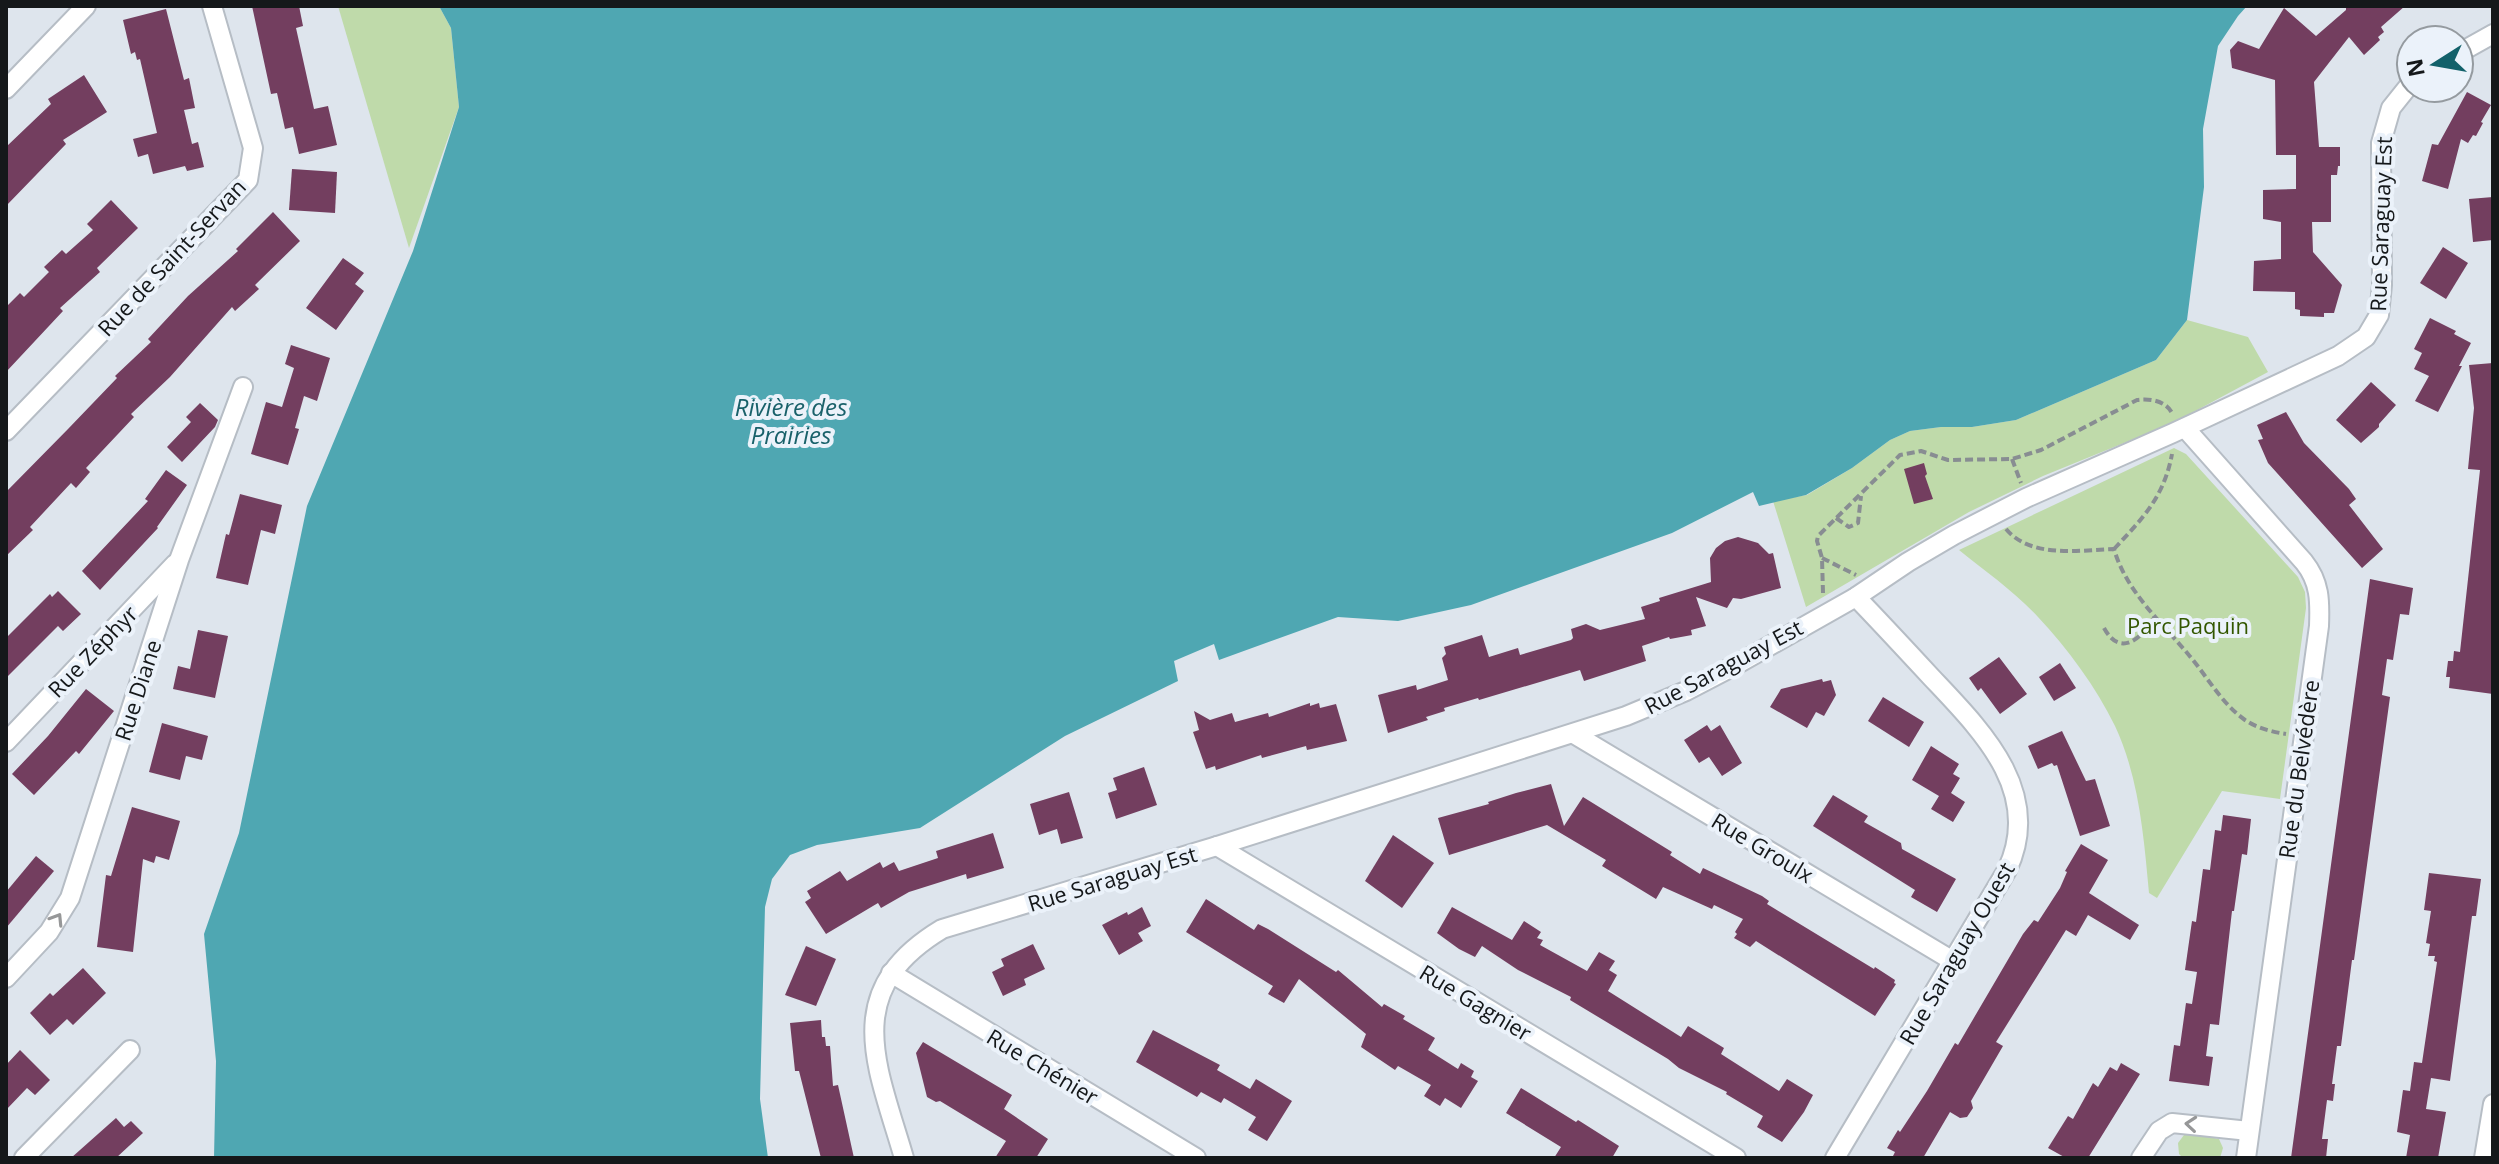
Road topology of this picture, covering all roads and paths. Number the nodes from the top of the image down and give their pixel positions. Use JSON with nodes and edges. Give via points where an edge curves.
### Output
{"nodes":[{"id":1,"x":86,"y":6,"type":"edge"},
{"id":2,"x":212,"y":6,"type":"edge"},
{"id":3,"x":2493,"y":34,"type":"edge"},
{"id":4,"x":2475,"y":44,"type":"edge"},
{"id":5,"x":6,"y":89,"type":"edge"},
{"id":6,"x":2395,"y":103,"type":"edge"},
{"id":7,"x":243,"y":387,"type":"dead end"},
{"id":8,"x":2179,"y":430,"type":"junction"},
{"id":9,"x":6,"y":431,"type":"edge"},
{"id":10,"x":1861,"y":495,"type":"junction"},
{"id":11,"x":1994,"y":515,"type":"junction"},
{"id":12,"x":1836,"y":518,"type":"junction"},
{"id":13,"x":2114,"y":549,"type":"junction"},
{"id":14,"x":1822,"y":558,"type":"junction"},
{"id":15,"x":179,"y":560,"type":"junction"},
{"id":16,"x":1875,"y":584,"type":"junction"},
{"id":17,"x":1856,"y":597,"type":"junction"},
{"id":18,"x":1824,"y":613,"type":"junction"},
{"id":19,"x":2155,"y":616,"type":"junction"},
{"id":20,"x":2104,"y":628,"type":"dead end"},
{"id":21,"x":1574,"y":734,"type":"junction"},
{"id":22,"x":2303,"y":736,"type":"junction"},
{"id":23,"x":6,"y":742,"type":"edge"},
{"id":24,"x":1217,"y":846,"type":"junction"},
{"id":25,"x":1953,"y":961,"type":"junction"},
{"id":26,"x":891,"y":973,"type":"junction"},
{"id":27,"x":6,"y":978,"type":"edge"},
{"id":28,"x":130,"y":1050,"type":"dead end"},
{"id":29,"x":2493,"y":1104,"type":"edge"},
{"id":30,"x":2249,"y":1131,"type":"junction"},
{"id":31,"x":2147,"y":1156,"type":"edge"},
{"id":32,"x":24,"y":1158,"type":"edge"},
{"id":33,"x":904,"y":1158,"type":"edge"},
{"id":34,"x":1196,"y":1158,"type":"edge"},
{"id":35,"x":1736,"y":1158,"type":"edge"},
{"id":36,"x":1835,"y":1158,"type":"edge"},
{"id":37,"x":2246,"y":1158,"type":"edge"},
{"id":38,"x":2484,"y":1158,"type":"edge"}],
"edges":[{"from":1,"to":5,"type":"street"},
{"from":2,"to":9,"type":"street","name":"Rue de Saint-Servan","via":[[253,148],[248,180]]},
{"from":3,"to":4,"type":"street"},
{"from":6,"to":8,"type":"street","name":"Rue Saraguay Est","via":[[2381,143],[2381,303],[2374,326],[2338,356]]},
{"from":7,"to":15,"type":"street","name":"Rue Diane"},
{"from":8,"to":10,"type":"path","via":[[2169,408],[2137,400],[2041,450],[2012,459],[1948,460],[1921,451],[1900,455]]},
{"from":8,"to":11,"type":"street","name":"Rue Saraguay Est"},
{"from":8,"to":13,"type":"path","via":[[2162,490]]},
{"from":8,"to":22,"type":"street","name":"Rue du Belvédère","via":[[2315,580],[2319,626]]},
{"from":10,"to":12,"type":"path"},
{"from":10,"to":12,"type":"path","via":[[1858,523],[1849,527]]},
{"from":11,"to":13,"type":"path","via":[[2010,534],[2051,550]]},
{"from":11,"to":16,"type":"street","name":"Rue Saraguay Est"},
{"from":12,"to":14,"type":"path","via":[[1818,536]]},
{"from":13,"to":19,"type":"path","via":[[2130,583]]},
{"from":14,"to":16,"type":"path"},
{"from":14,"to":18,"type":"path"},
{"from":15,"to":23,"type":"street","name":"Rue Zéphyr"},
{"from":27,"to":15,"type":"street","name":"Rue Diane","one_way":true,"via":[[49,932],[70,898]]},
{"from":16,"to":17,"type":"street","name":"Rue Saraguay Est"},
{"from":17,"to":18,"type":"street","name":"Rue Saraguay Est"},
{"from":17,"to":25,"type":"street","name":"Rue Saraguay Ouest","via":[[1994,748],[2015,796],[2019,818],[2014,855]]},
{"from":18,"to":21,"type":"street","name":"Rue Saraguay Est","via":[[1686,691]]},
{"from":19,"to":20,"type":"path","via":[[2141,636],[2126,643],[2112,639]]},
{"from":19,"to":22,"type":"path","via":[[2236,713],[2261,728]]},
{"from":21,"to":24,"type":"street","name":"Rue Saraguay Est"},
{"from":21,"to":25,"type":"street","name":"Rue Groulx"},
{"from":22,"to":30,"type":"street","name":"Rue du Belvédère"},
{"from":24,"to":26,"type":"street","name":"Rue Saraguay Est","via":[[942,929]]},
{"from":24,"to":35,"type":"street","name":"Rue Gagnier"},
{"from":25,"to":36,"type":"street","name":"Rue Saraguay Ouest"},
{"from":26,"to":33,"type":"street","name":"Rue Saraguay Est","via":[[873,1026],[875,1053]]},
{"from":26,"to":34,"type":"street","name":"Rue Chénier"},
{"from":28,"to":32,"type":"street"},
{"from":29,"to":38,"type":"street"},
{"from":30,"to":31,"type":"street","one_way":true,"via":[[2172,1123],[2159,1131]]},
{"from":30,"to":37,"type":"street","name":"Rue du Belvédère"}]}
